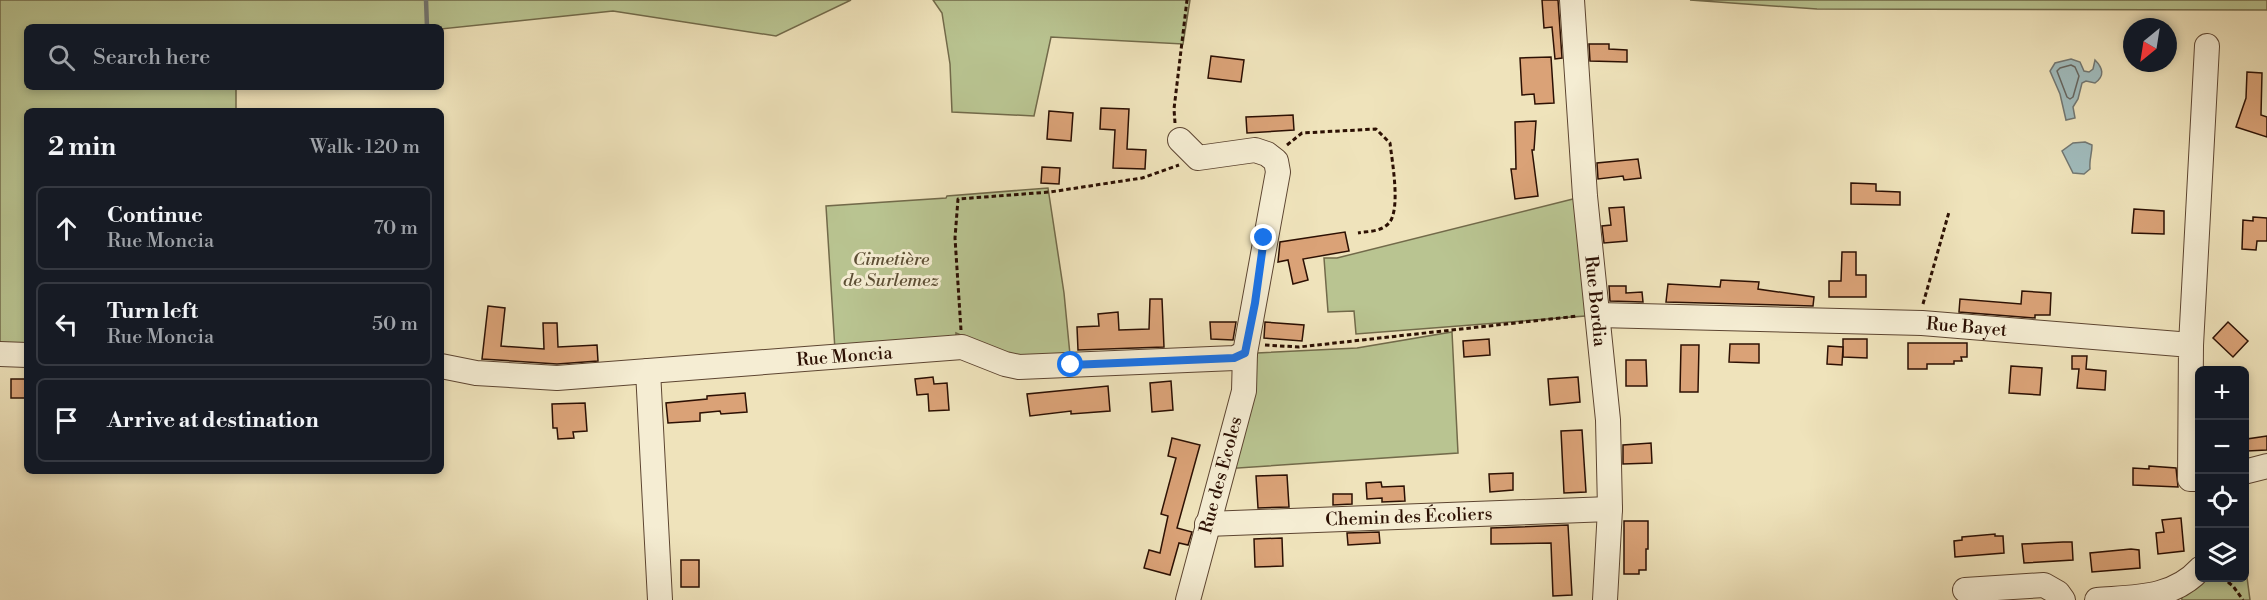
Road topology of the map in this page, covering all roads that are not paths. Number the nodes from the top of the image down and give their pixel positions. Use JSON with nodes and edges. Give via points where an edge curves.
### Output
{"nodes":[{"id":1,"x":1572,"y":0,"type":"edge"},
{"id":2,"x":2207,"y":46,"type":"dead end"},
{"id":3,"x":1180,"y":140,"type":"road end"},
{"id":4,"x":1598,"y":315,"type":"junction"},
{"id":5,"x":2191,"y":345,"type":"junction"},
{"id":6,"x":1245,"y":351,"type":"junction"},
{"id":7,"x":0,"y":354,"type":"edge"},
{"id":8,"x":24,"y":355,"type":"edge"},
{"id":9,"x":444,"y":367,"type":"edge"},
{"id":10,"x":648,"y":371,"type":"junction"},
{"id":11,"x":2267,"y":466,"type":"edge"},
{"id":12,"x":2249,"y":471,"type":"edge"},
{"id":13,"x":2195,"y":479,"type":"edge"},
{"id":14,"x":1610,"y":509,"type":"junction"},
{"id":15,"x":1207,"y":524,"type":"junction"},
{"id":16,"x":2195,"y":574,"type":"edge"},
{"id":17,"x":1965,"y":590,"type":"dead end"},
{"id":18,"x":660,"y":600,"type":"edge"},
{"id":19,"x":1188,"y":600,"type":"edge"},
{"id":20,"x":1605,"y":600,"type":"edge"},
{"id":21,"x":2063,"y":600,"type":"edge"},
{"id":22,"x":2097,"y":600,"type":"edge"}],
"edges":[{"from":1,"to":4,"type":"street","name":"Rue Bordia","via":[[1585,196]]},
{"from":2,"to":5,"type":"street"},
{"from":3,"to":6,"type":"street","via":[[1198,158],[1256,150],[1276,161],[1278,172]]},
{"from":4,"to":5,"type":"street","name":"Rue Bayet","via":[[1918,323]]},
{"from":4,"to":14,"type":"street","name":"Rue Bordia","via":[[1608,420]]},
{"from":5,"to":13,"type":"street","via":[[2190,479]]},
{"from":6,"to":10,"type":"street","name":"Rue Moncia","via":[[1234,358],[1040,367],[1005,364],[962,347]]},
{"from":6,"to":15,"type":"street","name":"Rue des Ecoles","via":[[1244,391]]},
{"from":7,"to":8,"type":"street"},
{"from":9,"to":10,"type":"street","name":"Rue Moncia","via":[[476,373],[557,378]]},
{"from":10,"to":18,"type":"street"},
{"from":11,"to":12,"type":"street"},
{"from":14,"to":15,"type":"street","name":"Chemin des Écoliers"},
{"from":14,"to":20,"type":"street","name":"Rue Bordia"},
{"from":15,"to":19,"type":"street","name":"Rue des Ecoles"},
{"from":16,"to":22,"type":"street","via":[[2180,587],[2162,594]]},
{"from":17,"to":21,"type":"street","via":[[2044,585],[2058,592]]}]}
